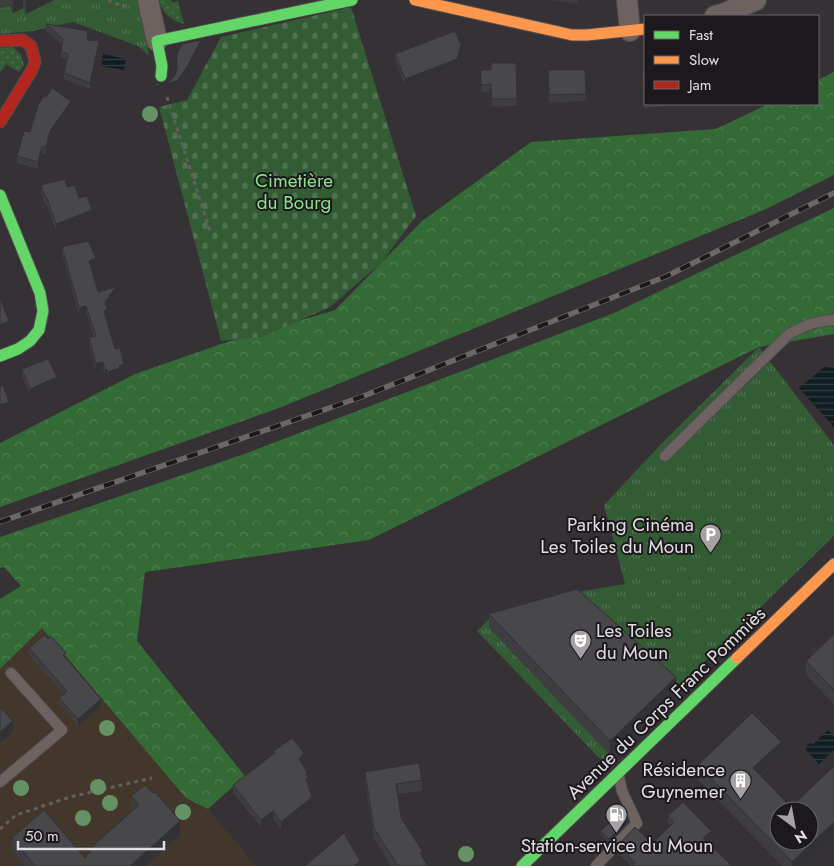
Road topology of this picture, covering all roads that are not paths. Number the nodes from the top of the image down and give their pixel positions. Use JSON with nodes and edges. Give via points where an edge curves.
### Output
{"nodes":[{"id":1,"x":148,"y":0,"type":"edge"},
{"id":2,"x":352,"y":0,"type":"edge"},
{"id":3,"x":627,"y":0,"type":"edge"},
{"id":4,"x":756,"y":0,"type":"edge"},
{"id":5,"x":421,"y":1,"type":"edge"},
{"id":6,"x":718,"y":15,"type":"edge"},
{"id":7,"x":638,"y":30,"type":"edge"},
{"id":8,"x":0,"y":41,"type":"edge"},
{"id":9,"x":157,"y":41,"type":"junction"},
{"id":10,"x":161,"y":76,"type":"dead end"},
{"id":11,"x":0,"y":122,"type":"edge"},
{"id":12,"x":0,"y":194,"type":"edge"},
{"id":13,"x":834,"y":320,"type":"edge"},
{"id":14,"x":0,"y":356,"type":"edge"},
{"id":15,"x":665,"y":456,"type":"dead end"},
{"id":16,"x":834,"y":564,"type":"edge"},
{"id":17,"x":11,"y":673,"type":"dead end"},
{"id":18,"x":618,"y":773,"type":"junction"},
{"id":19,"x":0,"y":782,"type":"edge"},
{"id":20,"x":522,"y":866,"type":"edge"},
{"id":21,"x":596,"y":866,"type":"edge"}],
"edges":[{"from":1,"to":9,"type":"street"},
{"from":2,"to":9,"type":"street"},
{"from":3,"to":7,"type":"street"},
{"from":4,"to":6,"type":"street"},
{"from":5,"to":7,"type":"street","via":[[572,35]]},
{"from":8,"to":11,"type":"street","via":[[23,40],[31,46],[35,62]]},
{"from":9,"to":10,"type":"street"},
{"from":12,"to":14,"type":"street","via":[[40,293],[43,311],[39,330],[30,341]]},
{"from":13,"to":15,"type":"lane","via":[[807,324],[789,334]]},
{"from":16,"to":18,"type":"street","name":"Avenue du Corps Franc Pommiès"},
{"from":17,"to":19,"type":"lane","via":[[62,730]]},
{"from":18,"to":20,"type":"street","name":"Avenue du Corps Franc Pommiès"},
{"from":18,"to":21,"type":"lane","via":[[622,791],[637,823]]}]}
